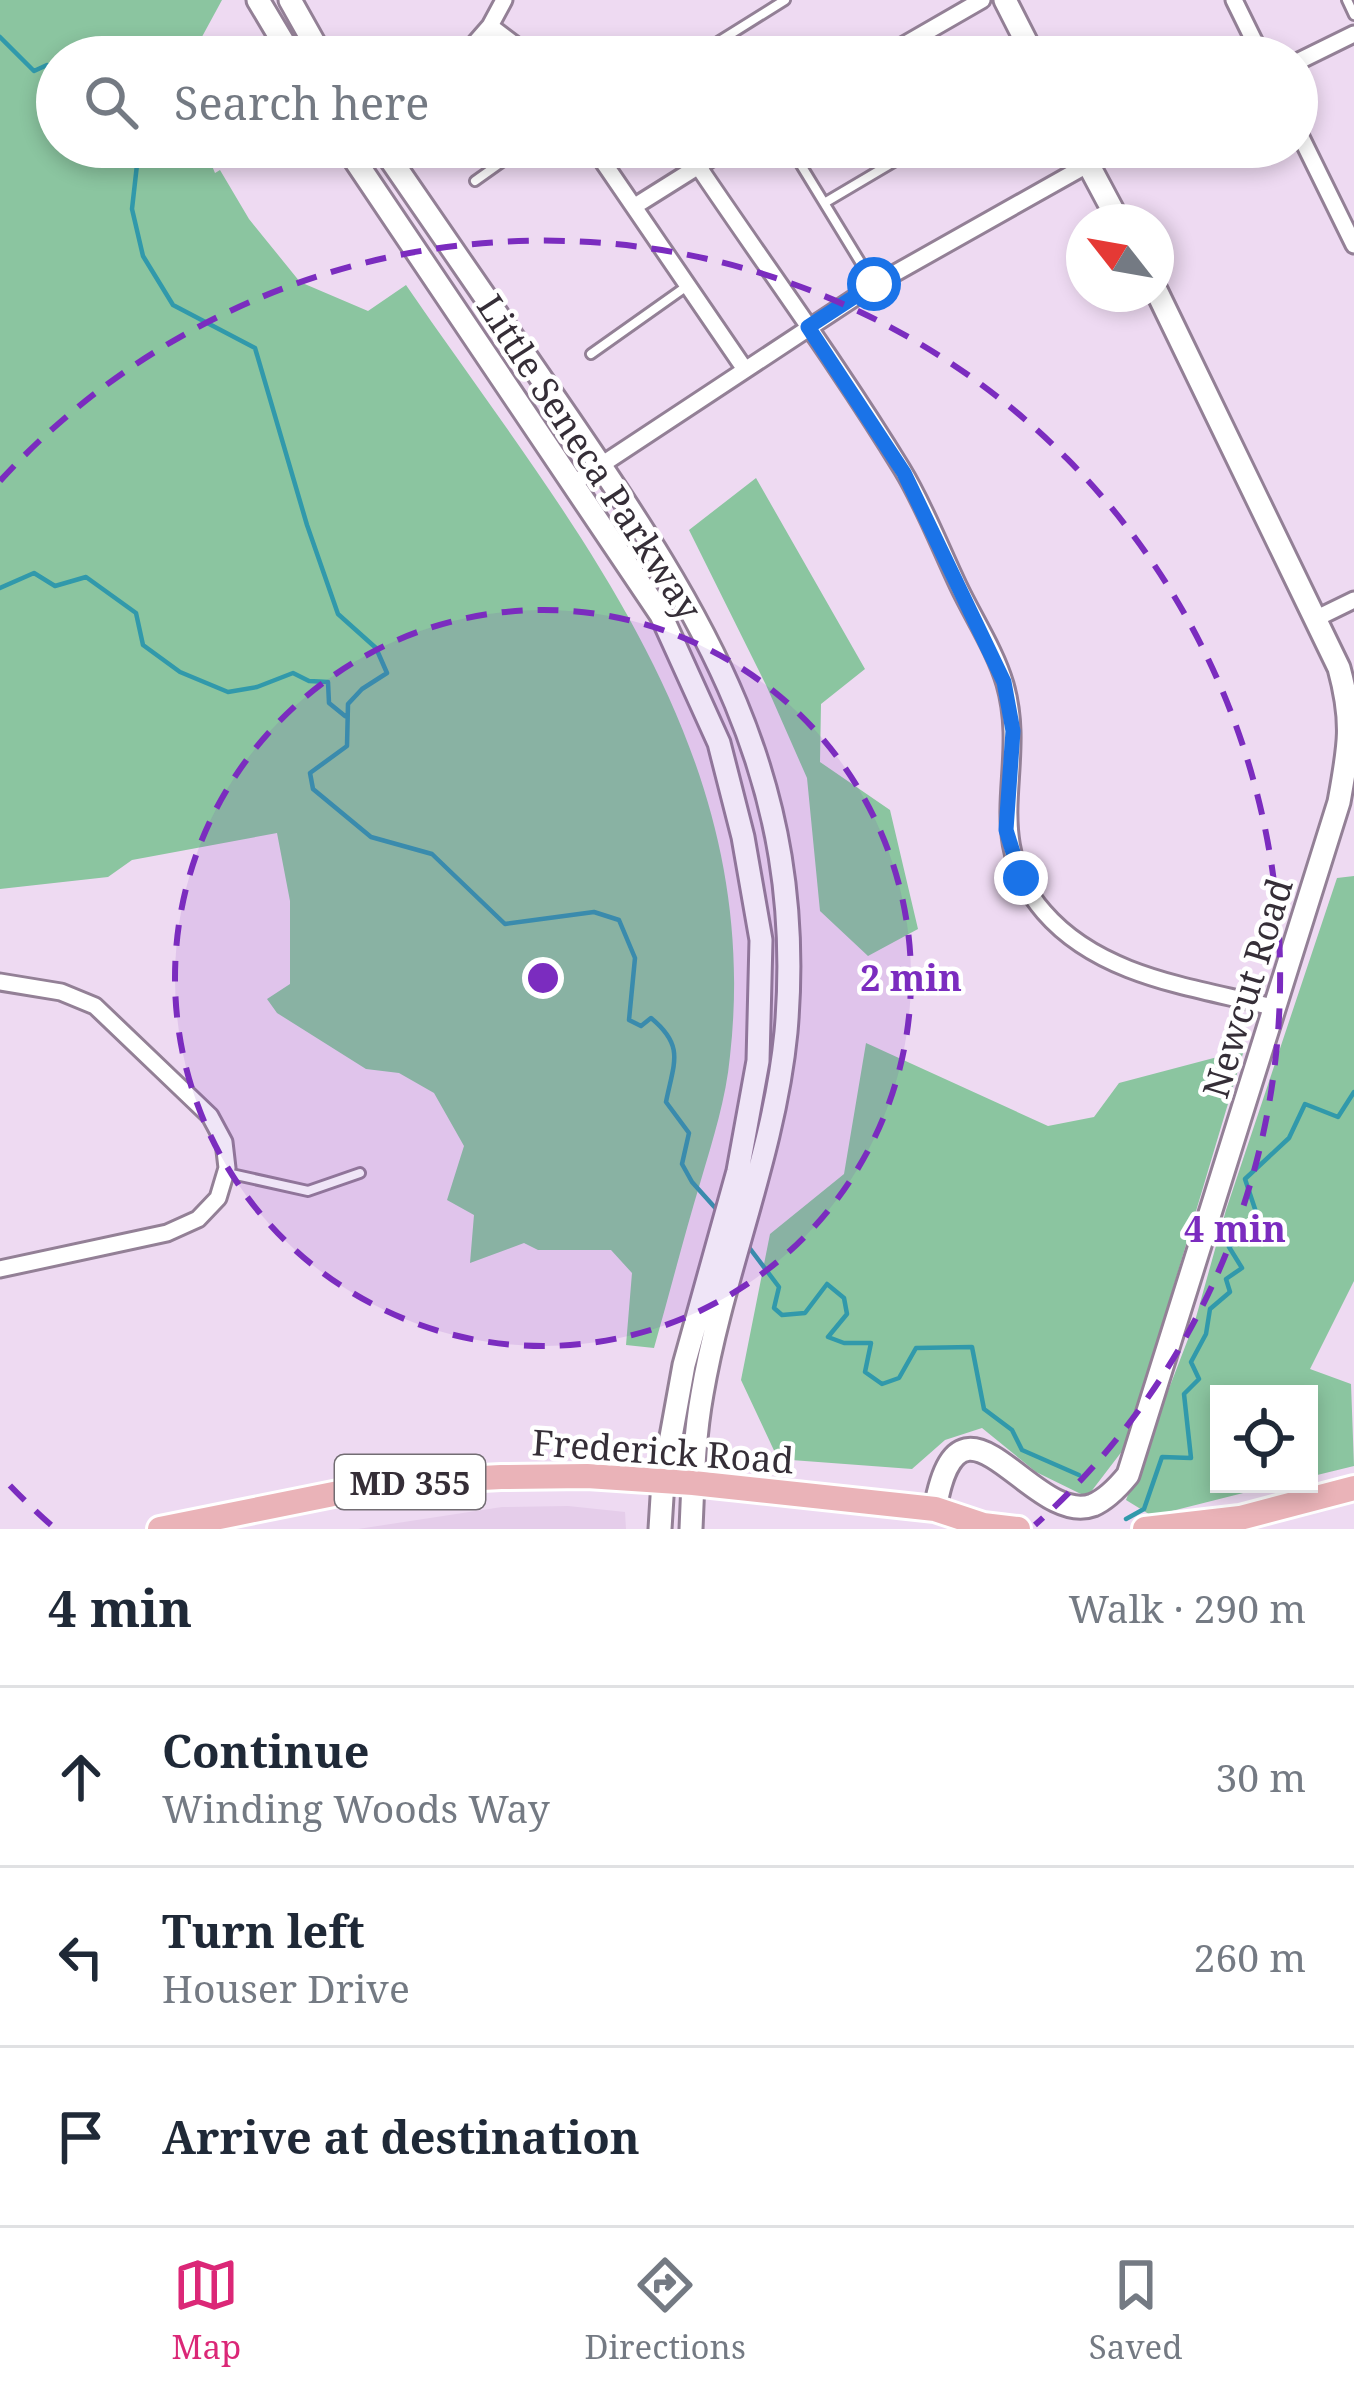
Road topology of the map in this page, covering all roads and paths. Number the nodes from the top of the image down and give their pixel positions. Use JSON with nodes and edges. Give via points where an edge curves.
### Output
{"nodes":[{"id":1,"x":258,"y":0,"type":"edge"},
{"id":2,"x":290,"y":0,"type":"edge"},
{"id":3,"x":504,"y":0,"type":"edge"},
{"id":4,"x":785,"y":0,"type":"edge"},
{"id":5,"x":982,"y":0,"type":"edge"},
{"id":6,"x":1005,"y":0,"type":"edge"},
{"id":7,"x":1234,"y":0,"type":"edge"},
{"id":8,"x":1347,"y":0,"type":"edge"},
{"id":9,"x":1354,"y":15,"type":"edge"},
{"id":10,"x":490,"y":26,"type":"junction"},
{"id":11,"x":1354,"y":34,"type":"edge"},
{"id":12,"x":279,"y":36,"type":"edge"},
{"id":13,"x":310,"y":36,"type":"edge"},
{"id":14,"x":482,"y":36,"type":"edge"},
{"id":15,"x":503,"y":36,"type":"edge"},
{"id":16,"x":728,"y":36,"type":"edge"},
{"id":17,"x":919,"y":36,"type":"edge"},
{"id":18,"x":1023,"y":36,"type":"edge"},
{"id":19,"x":1252,"y":36,"type":"edge"},
{"id":20,"x":1318,"y":52,"type":"edge"},
{"id":21,"x":360,"y":168,"type":"edge"},
{"id":22,"x":396,"y":168,"type":"edge"},
{"id":23,"x":494,"y":168,"type":"edge"},
{"id":24,"x":608,"y":168,"type":"edge"},
{"id":25,"x":695,"y":168,"type":"edge"},
{"id":26,"x":699,"y":168,"type":"edge"},
{"id":27,"x":804,"y":168,"type":"edge"},
{"id":28,"x":883,"y":168,"type":"edge"},
{"id":29,"x":1060,"y":168,"type":"edge"},
{"id":30,"x":1090,"y":168,"type":"edge"},
{"id":31,"x":1316,"y":168,"type":"edge"},
{"id":32,"x":475,"y":182,"type":"dead end"},
{"id":33,"x":826,"y":202,"type":"junction"},
{"id":34,"x":1109,"y":204,"type":"edge"},
{"id":35,"x":635,"y":206,"type":"junction"},
{"id":36,"x":1354,"y":245,"type":"edge"},
{"id":37,"x":874,"y":284,"type":"junction"},
{"id":38,"x":688,"y":286,"type":"junction"},
{"id":39,"x":1167,"y":312,"type":"edge"},
{"id":40,"x":808,"y":327,"type":"junction"},
{"id":41,"x":591,"y":353,"type":"dead end"},
{"id":42,"x":744,"y":368,"type":"junction"},
{"id":43,"x":601,"y":466,"type":"junction"},
{"id":44,"x":574,"y":483,"type":"junction"},
{"id":45,"x":1354,"y":599,"type":"edge"},
{"id":46,"x":1315,"y":619,"type":"junction"},
{"id":47,"x":0,"y":982,"type":"edge"},
{"id":48,"x":1276,"y":1008,"type":"junction"},
{"id":49,"x":225,"y":1172,"type":"junction"},
{"id":50,"x":360,"y":1173,"type":"dead end"},
{"id":51,"x":748,"y":1175,"type":"junction"},
{"id":52,"x":722,"y":1264,"type":"junction"},
{"id":53,"x":0,"y":1269,"type":"edge"},
{"id":54,"x":663,"y":1481,"type":"junction"},
{"id":55,"x":693,"y":1484,"type":"junction"},
{"id":56,"x":1354,"y":1488,"type":"edge"},
{"id":57,"x":935,"y":1509,"type":"junction"},
{"id":58,"x":160,"y":1529,"type":"edge"},
{"id":59,"x":660,"y":1529,"type":"edge"},
{"id":60,"x":691,"y":1529,"type":"edge"},
{"id":61,"x":1018,"y":1529,"type":"edge"},
{"id":62,"x":1145,"y":1529,"type":"edge"}],
"edges":[{"from":1,"to":12,"type":"main road"},
{"from":2,"to":13,"type":"main road"},
{"from":3,"to":10,"type":"street"},
{"from":4,"to":16,"type":"lane"},
{"from":5,"to":17,"type":"street"},
{"from":6,"to":18,"type":"main road"},
{"from":7,"to":19,"type":"street"},
{"from":8,"to":9,"type":"lane"},
{"from":10,"to":14,"type":"street"},
{"from":10,"to":15,"type":"street"},
{"from":11,"to":20,"type":"street"},
{"from":21,"to":44,"type":"main road","name":"Little Seneca Parkway"},
{"from":22,"to":43,"type":"main road","name":"Little Seneca Parkway"},
{"from":23,"to":32,"type":"lane"},
{"from":24,"to":35,"type":"street"},
{"from":25,"to":35,"type":"street"},
{"from":26,"to":40,"type":"street"},
{"from":27,"to":33,"type":"lane"},
{"from":28,"to":33,"type":"lane"},
{"from":29,"to":37,"type":"street"},
{"from":30,"to":34,"type":"main road"},
{"from":31,"to":36,"type":"street"},
{"from":33,"to":37,"type":"lane"},
{"from":35,"to":38,"type":"street"},
{"from":37,"to":40,"type":"street"},
{"from":38,"to":41,"type":"lane"},
{"from":38,"to":42,"type":"street"},
{"from":39,"to":46,"type":"main road","name":"Newcut Road"},
{"from":40,"to":42,"type":"street"},
{"from":40,"to":48,"type":"street","via":[[904,473],[1004,682],[1013,731],[1006,830],[1021,878],[1042,910],[1102,959]]},
{"from":42,"to":43,"type":"street"},
{"from":43,"to":44,"type":"street"},
{"from":43,"to":51,"type":"main road","name":"Little Seneca Parkway","via":[[712,645],[747,725],[770,809],[788,947],[786,1030],[779,1087]]},
{"from":44,"to":51,"type":"main road","name":"Little Seneca Parkway","via":[[662,615],[719,743],[761,940]]},
{"from":45,"to":46,"type":"street"},
{"from":46,"to":48,"type":"main road","name":"Newcut Road","via":[[1339,668],[1351,735],[1339,802]]},
{"from":47,"to":49,"type":"street","via":[[95,1006],[210,1116],[224,1142]]},
{"from":48,"to":57,"type":"main road","name":"Newcut Road","via":[[1128,1475],[1092,1505],[1075,1507],[1002,1461],[965,1451],[941,1474]]},
{"from":49,"to":50,"type":"lane","via":[[308,1191]]},
{"from":49,"to":53,"type":"street","via":[[218,1198],[198,1220]]},
{"from":51,"to":52,"type":"main road","name":"Little Seneca Parkway"},
{"from":52,"to":54,"type":"main road","name":"Little Seneca Parkway","via":[[685,1365]]},
{"from":52,"to":55,"type":"main road","name":"Little Seneca Parkway"},
{"from":54,"to":55,"type":"main road","name":"Frederick Road","number":"MD 355"},
{"from":54,"to":58,"type":"main road","name":"Frederick Road","number":"MD 355","via":[[411,1482],[267,1516]]},
{"from":54,"to":59,"type":"main road","name":"Little Seneca Parkway"},
{"from":55,"to":57,"type":"main road","name":"Frederick Road","number":"MD 355"},
{"from":55,"to":60,"type":"main road","name":"Little Seneca Parkway"},
{"from":56,"to":62,"type":"main road","via":[[1240,1518]]},
{"from":57,"to":61,"type":"main road","name":"Frederick Road","number":"MD 355"}]}
